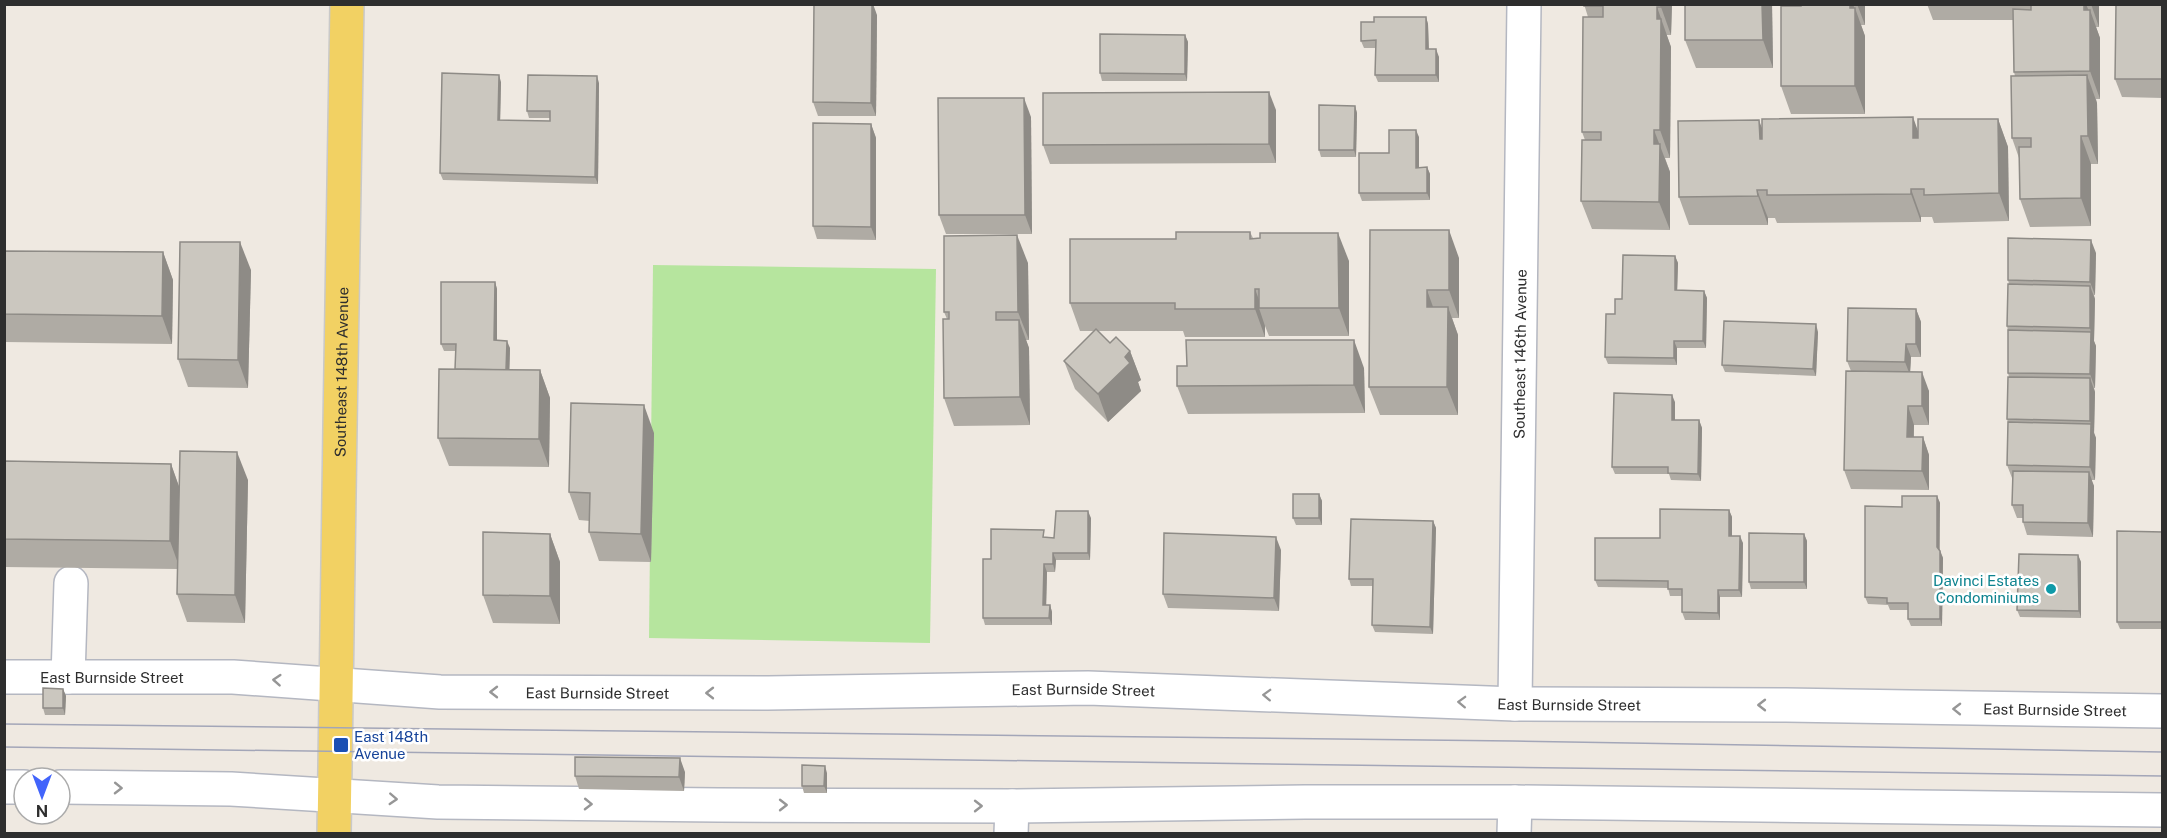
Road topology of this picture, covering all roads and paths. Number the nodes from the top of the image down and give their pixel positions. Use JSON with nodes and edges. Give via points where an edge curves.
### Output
{"nodes":[{"id":1,"x":347,"y":4,"type":"edge"},
{"id":2,"x":1524,"y":4,"type":"edge"},
{"id":3,"x":71,"y":583,"type":"dead end"},
{"id":4,"x":4,"y":676,"type":"edge"},
{"id":5,"x":68,"y":677,"type":"junction"},
{"id":6,"x":336,"y":684,"type":"junction"},
{"id":7,"x":1515,"y":704,"type":"junction"},
{"id":8,"x":2163,"y":711,"type":"edge"},
{"id":9,"x":72,"y":788,"type":"edge"},
{"id":10,"x":335,"y":796,"type":"junction"},
{"id":11,"x":2163,"y":810,"type":"edge"},
{"id":12,"x":1514,"y":818,"type":"edge"},
{"id":13,"x":1011,"y":820,"type":"edge"},
{"id":14,"x":334,"y":834,"type":"edge"}],
"edges":[{"from":1,"to":6,"type":"main road","name":"Southeast 148th Avenue"},
{"from":2,"to":7,"type":"street","name":"Southeast 146th Avenue"},
{"from":3,"to":5,"type":"street"},
{"from":4,"to":5,"type":"street","name":"East Burnside Street"},
{"from":6,"to":5,"type":"street","name":"East Burnside Street","one_way":true,"via":[[233,677]]},
{"from":7,"to":6,"type":"street","name":"East Burnside Street","one_way":true,"via":[[1088,688],[768,693],[440,692]]},
{"from":6,"to":10,"type":"main road","name":"Southeast 148th Avenue"},
{"from":8,"to":7,"type":"street","name":"East Burnside Street","one_way":true},
{"from":9,"to":10,"type":"street","one_way":true,"via":[[231,789]]},
{"from":10,"to":13,"type":"street","one_way":true},
{"from":10,"to":14,"type":"main road","name":"Southeast 148th Avenue"},
{"from":11,"to":12,"type":"street"},
{"from":12,"to":13,"type":"street","via":[[1305,802]]}]}
